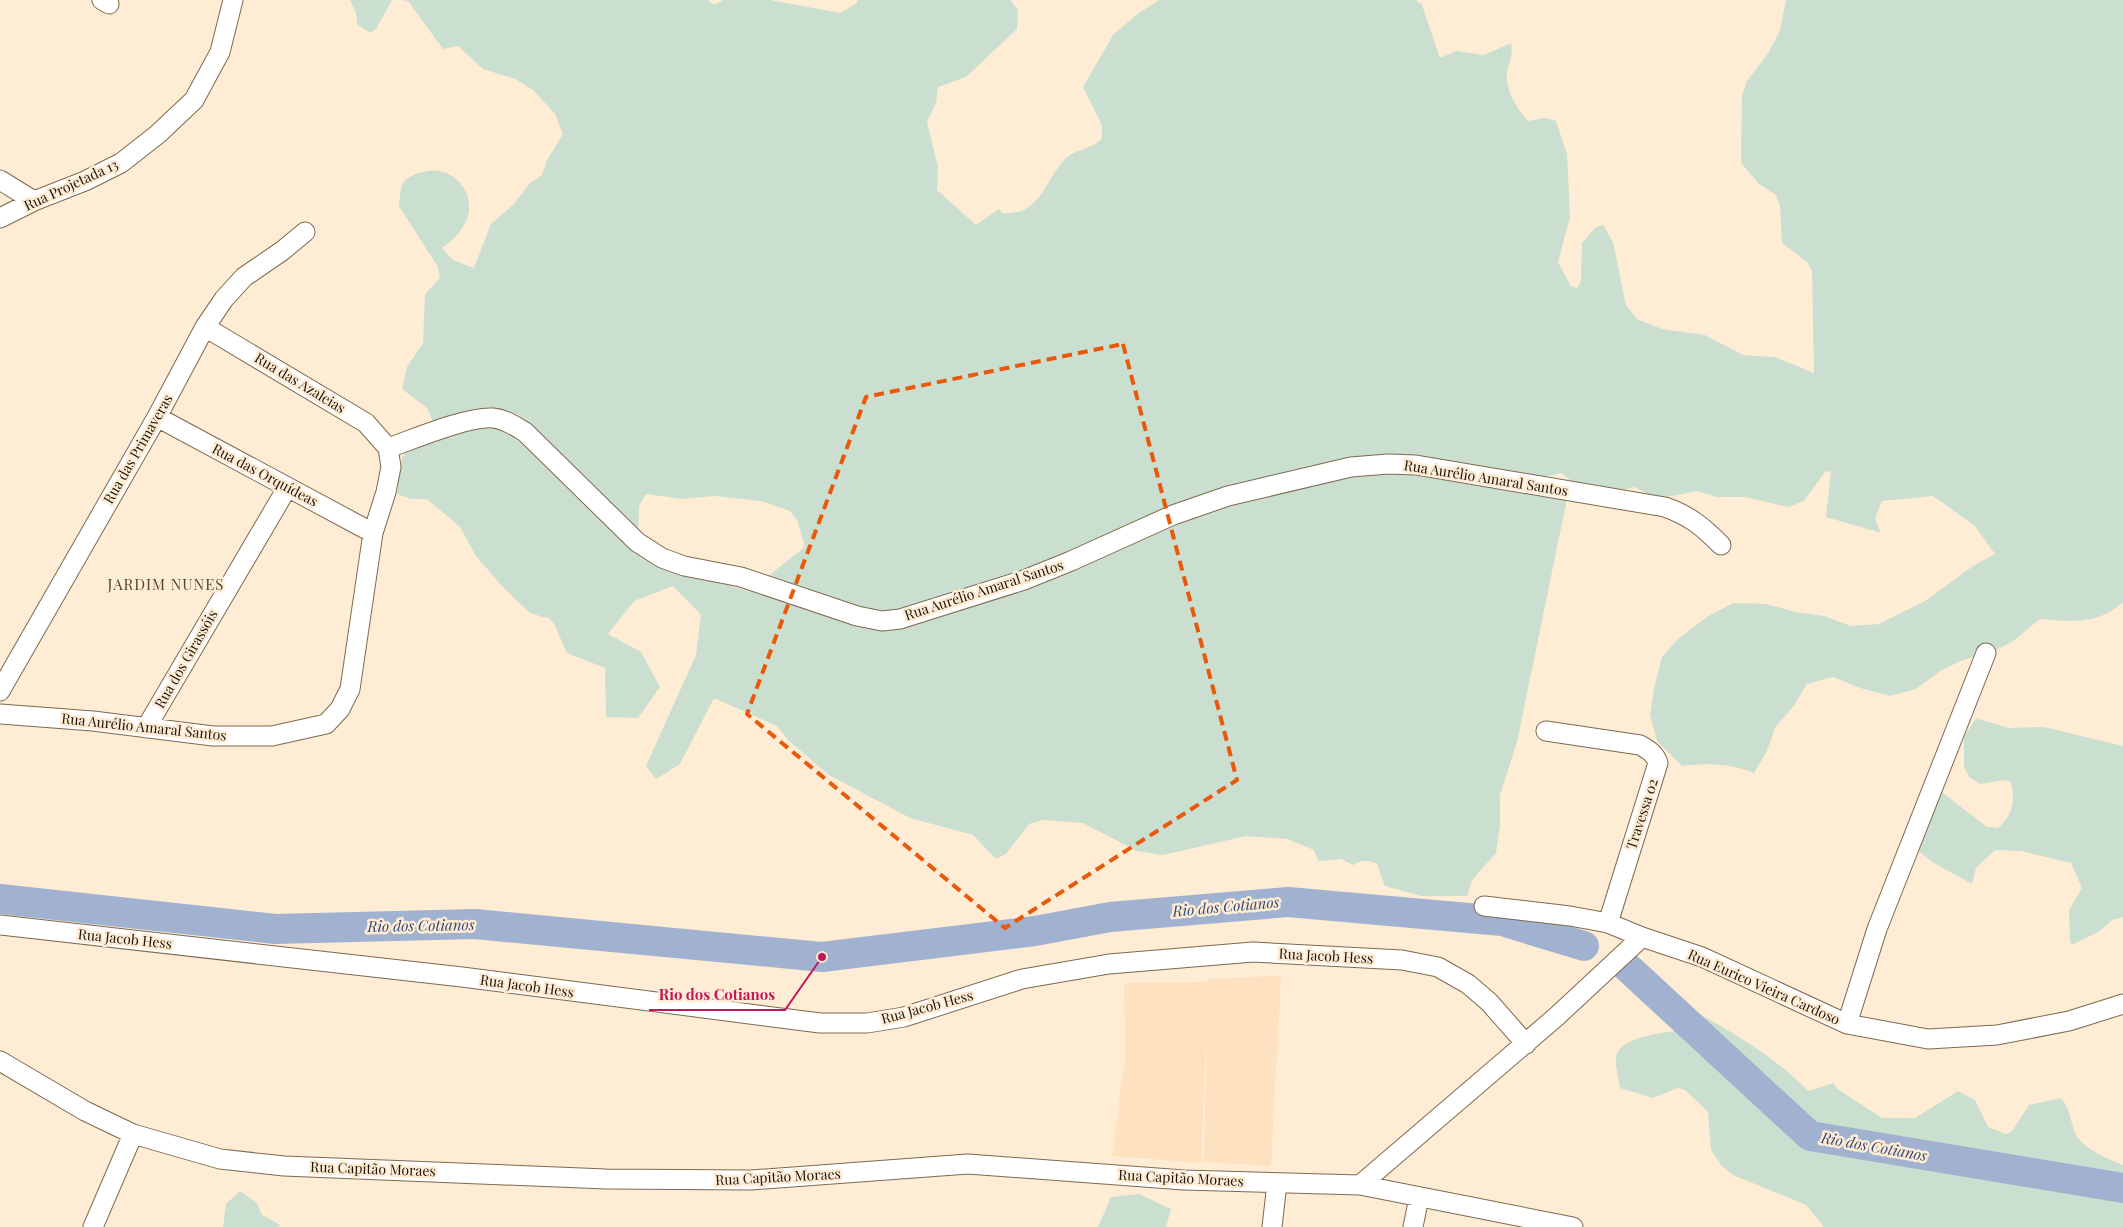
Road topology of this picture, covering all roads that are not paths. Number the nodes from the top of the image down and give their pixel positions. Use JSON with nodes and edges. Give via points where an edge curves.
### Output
{"nodes":[{"id":1,"x":233,"y":0,"type":"edge"},
{"id":2,"x":0,"y":180,"type":"edge"},
{"id":3,"x":34,"y":201,"type":"junction"},
{"id":4,"x":0,"y":218,"type":"edge"},
{"id":5,"x":305,"y":232,"type":"dead end"},
{"id":6,"x":205,"y":327,"type":"junction"},
{"id":7,"x":157,"y":418,"type":"junction"},
{"id":8,"x":388,"y":448,"type":"junction"},
{"id":9,"x":287,"y":488,"type":"junction"},
{"id":10,"x":373,"y":532,"type":"junction"},
{"id":11,"x":1721,"y":545,"type":"dead end"},
{"id":12,"x":1986,"y":653,"type":"dead end"},
{"id":13,"x":0,"y":691,"type":"edge"},
{"id":14,"x":0,"y":714,"type":"edge"},
{"id":15,"x":146,"y":728,"type":"junction"},
{"id":16,"x":1546,"y":731,"type":"dead end"},
{"id":17,"x":1484,"y":906,"type":"dead end"},
{"id":18,"x":1608,"y":923,"type":"junction"},
{"id":19,"x":0,"y":925,"type":"edge"},
{"id":20,"x":1642,"y":937,"type":"junction"},
{"id":21,"x":2123,"y":1004,"type":"edge"},
{"id":22,"x":1847,"y":1024,"type":"junction"},
{"id":23,"x":1526,"y":1044,"type":"junction"},
{"id":24,"x":0,"y":1061,"type":"edge"},
{"id":25,"x":133,"y":1134,"type":"junction"},
{"id":26,"x":1277,"y":1183,"type":"junction"},
{"id":27,"x":1360,"y":1185,"type":"junction"},
{"id":28,"x":1419,"y":1197,"type":"junction"},
{"id":29,"x":93,"y":1227,"type":"edge"},
{"id":30,"x":1272,"y":1227,"type":"edge"},
{"id":31,"x":1413,"y":1227,"type":"edge"},
{"id":32,"x":1573,"y":1227,"type":"edge"}],
"edges":[{"from":1,"to":3,"type":"street","name":"Rua Projetada 13","via":[[220,52],[194,100],[121,163],[85,182]]},
{"from":2,"to":3,"type":"street"},
{"from":3,"to":4,"type":"street","name":"Rua Projetada 13"},
{"from":5,"to":6,"type":"street","name":"Rua das Primaveras","via":[[244,277]]},
{"from":6,"to":7,"type":"street","name":"Rua das Primaveras"},
{"from":6,"to":8,"type":"street","name":"Rua das Azaleias","via":[[366,422]]},
{"from":7,"to":9,"type":"street","name":"Rua das Orquídeas"},
{"from":7,"to":13,"type":"street","name":"Rua das Primaveras"},
{"from":8,"to":10,"type":"street","name":"Rua Aurélio Amaral Santos","via":[[392,467]]},
{"from":8,"to":11,"type":"street","name":"Rua Aurélio Amaral Santos","via":[[478,418],[495,418],[525,432],[637,542],[662,558],[684,566],[741,577],[857,616],[882,620],[900,619],[1024,580],[1173,515],[1228,496],[1351,467],[1388,464],[1426,466],[1664,508],[1698,522]]},
{"from":9,"to":10,"type":"street","name":"Rua das Orquídeas"},
{"from":9,"to":15,"type":"street","name":"Rua dos Girassóis"},
{"from":10,"to":15,"type":"street","name":"Rua Aurélio Amaral Santos","via":[[350,689],[340,709],[326,724],[272,736],[213,736]]},
{"from":12,"to":22,"type":"street","via":[[1877,929]]},
{"from":14,"to":15,"type":"street","name":"Rua Aurélio Amaral Santos","via":[[93,720]]},
{"from":16,"to":18,"type":"street","name":"Travessa 02","via":[[1640,745],[1650,750],[1658,763]]},
{"from":17,"to":18,"type":"street","name":"Rua Eurico Vieira Cardoso"},
{"from":18,"to":20,"type":"street","name":"Rua Eurico Vieira Cardoso"},
{"from":19,"to":23,"type":"street","name":"Rua Jacob Hess","via":[[462,977],[820,1023],[867,1023],[904,1017],[1022,979],[1109,964],[1253,952],[1402,960],[1438,967],[1468,984],[1489,1002]]},
{"from":20,"to":22,"type":"street","name":"Rua Eurico Vieira Cardoso","via":[[1702,957]]},
{"from":20,"to":23,"type":"street"},
{"from":21,"to":22,"type":"street","name":"Rua Eurico Vieira Cardoso","via":[[2070,1021],[1997,1035],[1928,1039]]},
{"from":23,"to":27,"type":"street"},
{"from":24,"to":25,"type":"street","name":"Rua Capitão Moraes"},
{"from":25,"to":26,"type":"street","name":"Rua Capitão Moraes","via":[[220,1159],[284,1166],[606,1179],[751,1180],[968,1164],[1184,1180]]},
{"from":25,"to":29,"type":"street"},
{"from":26,"to":27,"type":"street","name":"Rua Capitão Moraes"},
{"from":26,"to":30,"type":"street"},
{"from":27,"to":28,"type":"street","name":"Rua Capitão Moraes"},
{"from":28,"to":31,"type":"street"},
{"from":28,"to":32,"type":"street","name":"Rua Capitão Moraes"}]}
